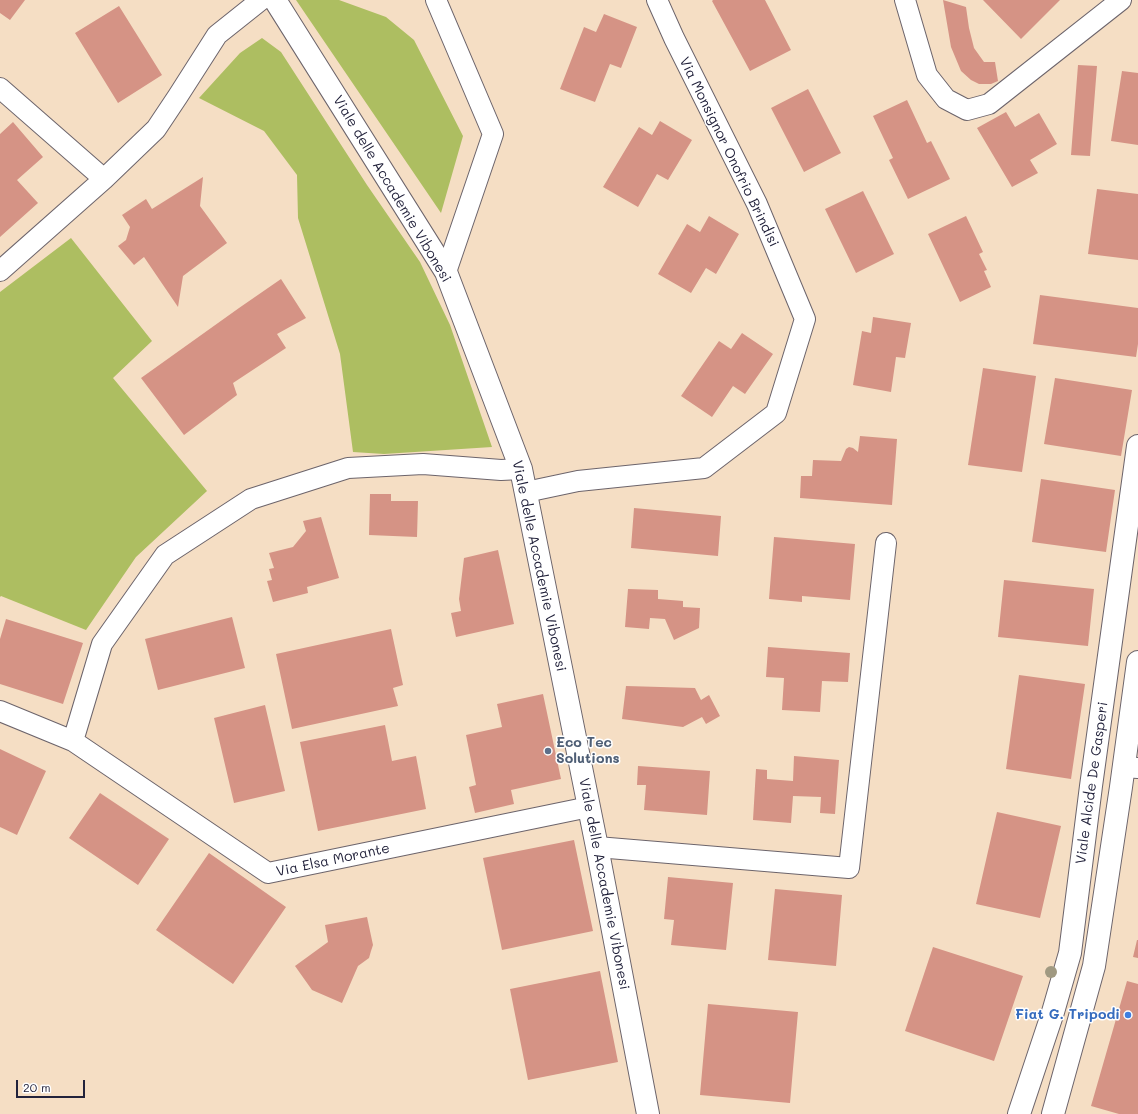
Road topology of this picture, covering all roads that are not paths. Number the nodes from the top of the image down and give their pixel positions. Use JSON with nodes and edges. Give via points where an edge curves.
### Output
{"nodes":[{"id":1,"x":261,"y":0,"type":"edge"},
{"id":2,"x":275,"y":0,"type":"edge"},
{"id":3,"x":436,"y":0,"type":"edge"},
{"id":4,"x":658,"y":0,"type":"edge"},
{"id":5,"x":904,"y":0,"type":"edge"},
{"id":6,"x":1121,"y":0,"type":"edge"},
{"id":7,"x":0,"y":88,"type":"edge"},
{"id":8,"x":104,"y":179,"type":"junction"},
{"id":9,"x":0,"y":271,"type":"edge"},
{"id":10,"x":446,"y":272,"type":"junction"},
{"id":11,"x":1138,"y":446,"type":"edge"},
{"id":12,"x":521,"y":469,"type":"junction"},
{"id":13,"x":526,"y":492,"type":"junction"},
{"id":14,"x":886,"y":543,"type":"dead end"},
{"id":15,"x":1138,"y":662,"type":"edge"},
{"id":16,"x":0,"y":711,"type":"edge"},
{"id":17,"x":73,"y":741,"type":"junction"},
{"id":18,"x":1131,"y":768,"type":"edge"},
{"id":19,"x":589,"y":807,"type":"junction"},
{"id":20,"x":597,"y":847,"type":"junction"},
{"id":21,"x":648,"y":1114,"type":"edge"},
{"id":22,"x":1019,"y":1114,"type":"edge"},
{"id":23,"x":1053,"y":1114,"type":"edge"}],
"edges":[{"from":1,"to":8,"type":"street","via":[[217,35],[156,129]]},
{"from":2,"to":10,"type":"street","name":"Viale delle Accademie Vibonesi"},
{"from":3,"to":10,"type":"street","via":[[493,134]]},
{"from":4,"to":13,"type":"street","name":"Via Monsignor Onofrio Brindisi","via":[[674,38],[757,204],[805,319],[776,413],[704,468],[578,481]]},
{"from":5,"to":6,"type":"street","via":[[927,75],[946,99],[967,110],[989,104]]},
{"from":7,"to":8,"type":"street"},
{"from":8,"to":9,"type":"street"},
{"from":10,"to":12,"type":"street","name":"Viale delle Accademie Vibonesi"},
{"from":11,"to":22,"type":"street","name":"Viale Alcide De Gasperi","via":[[1070,953]]},
{"from":12,"to":13,"type":"street","name":"Viale delle Accademie Vibonesi"},
{"from":12,"to":17,"type":"street","via":[[501,470],[423,464],[348,468],[251,499],[165,555],[102,644]]},
{"from":13,"to":19,"type":"street","name":"Viale delle Accademie Vibonesi"},
{"from":14,"to":20,"type":"street","via":[[849,868]]},
{"from":15,"to":18,"type":"street","name":"Viale Alcide De Gasperi"},
{"from":16,"to":17,"type":"street","name":"Via Elsa Morante"},
{"from":17,"to":19,"type":"street","name":"Via Elsa Morante","via":[[268,873]]},
{"from":18,"to":23,"type":"street","name":"Viale Alcide De Gasperi","via":[[1094,966]]},
{"from":19,"to":20,"type":"street","name":"Viale delle Accademie Vibonesi"},
{"from":20,"to":21,"type":"street","name":"Viale delle Accademie Vibonesi"}]}
